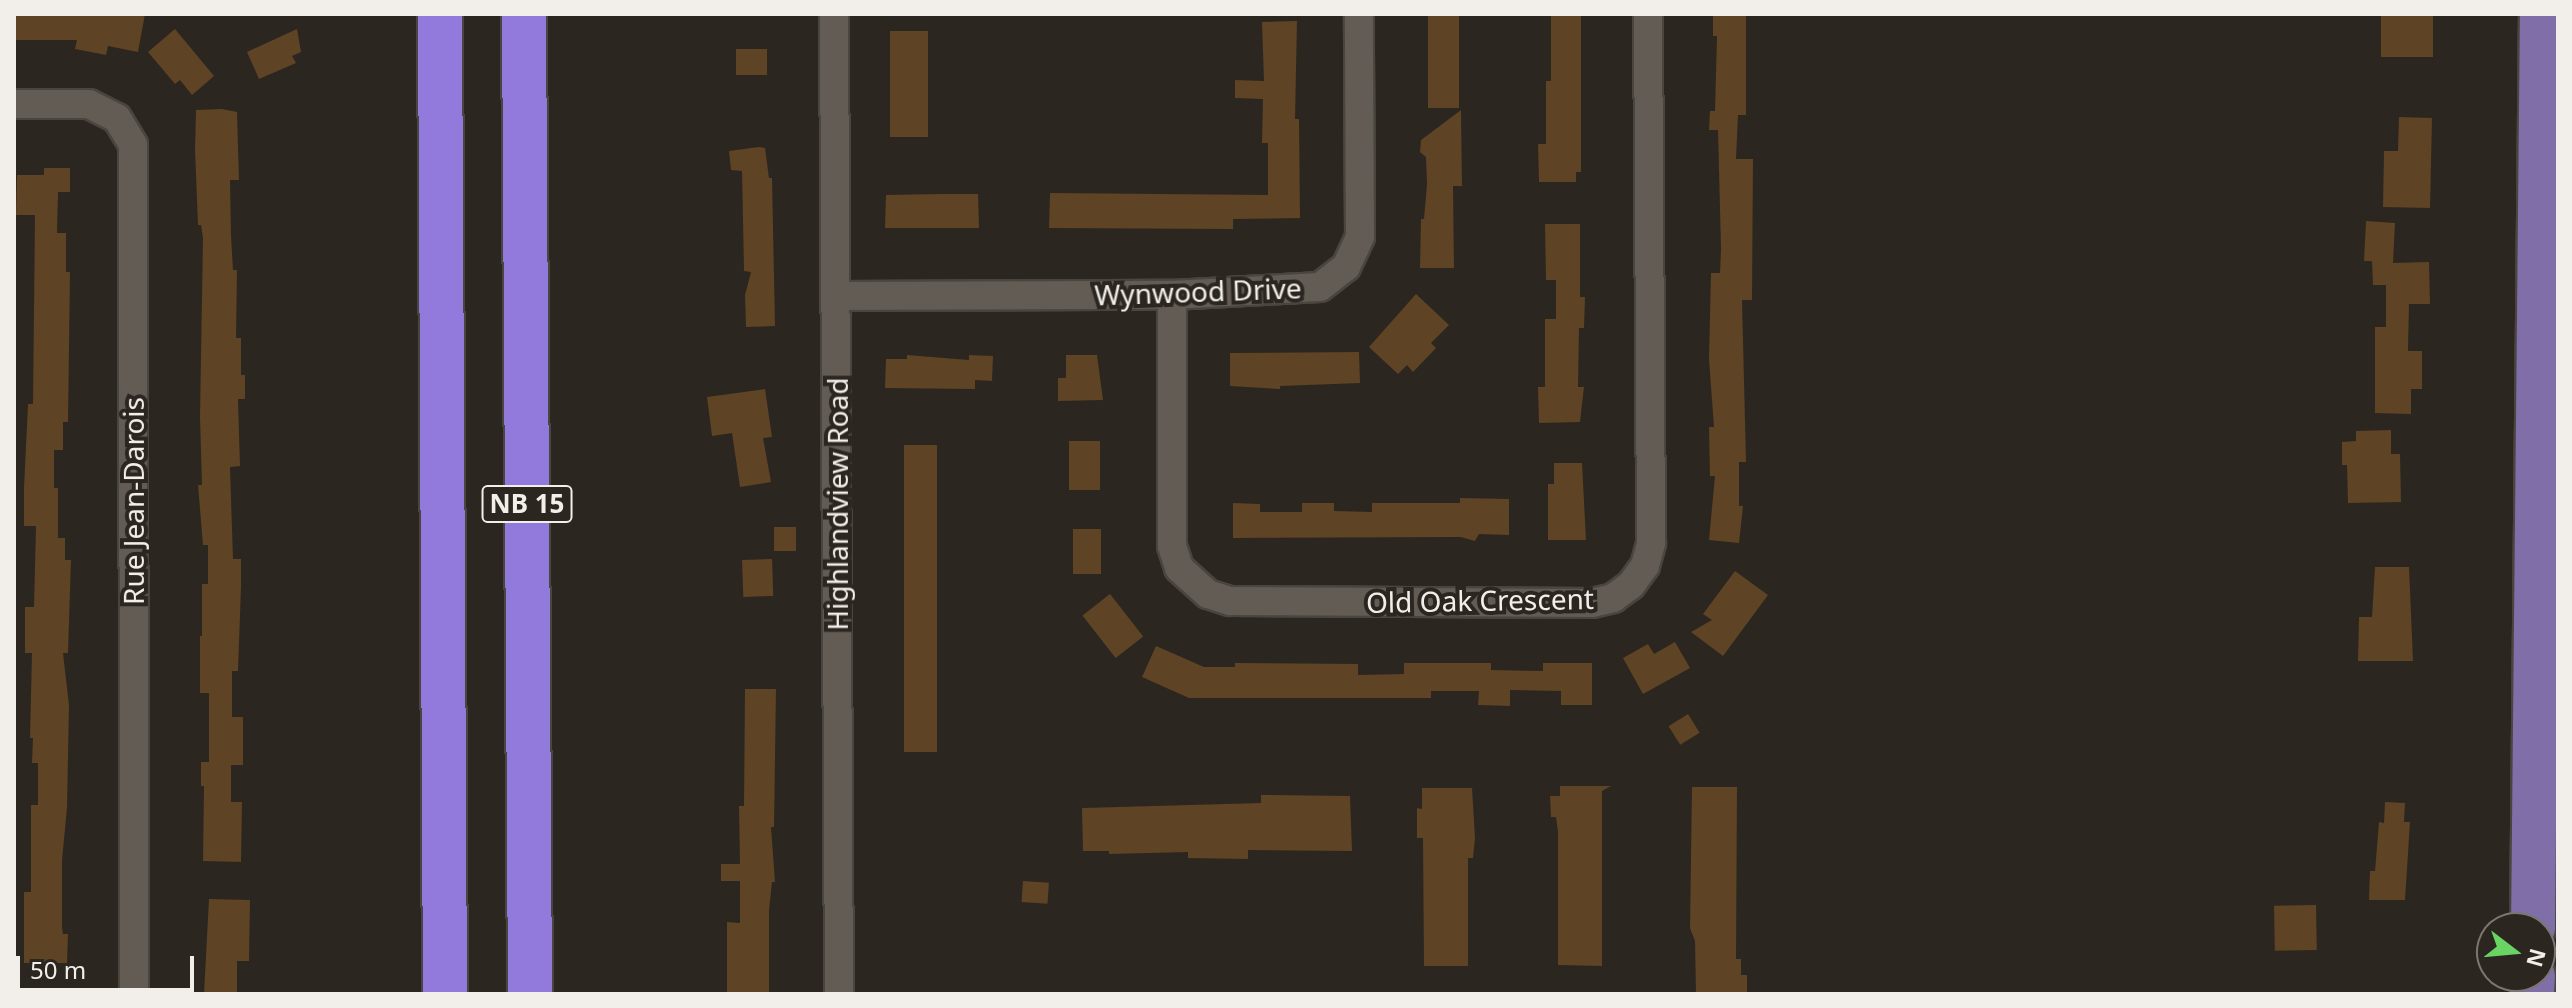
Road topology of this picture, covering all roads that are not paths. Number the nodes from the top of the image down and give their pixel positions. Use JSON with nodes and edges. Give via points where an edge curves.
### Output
{"nodes":[{"id":1,"x":440,"y":14,"type":"edge"},
{"id":2,"x":524,"y":14,"type":"edge"},
{"id":3,"x":834,"y":14,"type":"edge"},
{"id":4,"x":1359,"y":14,"type":"edge"},
{"id":5,"x":1648,"y":14,"type":"edge"},
{"id":6,"x":2542,"y":14,"type":"edge"},
{"id":7,"x":14,"y":104,"type":"edge"},
{"id":8,"x":2548,"y":252,"type":"edge"},
{"id":9,"x":1172,"y":295,"type":"junction"},
{"id":10,"x":836,"y":296,"type":"junction"},
{"id":11,"x":2546,"y":579,"type":"edge"},
{"id":12,"x":2534,"y":912,"type":"edge"},
{"id":13,"x":134,"y":994,"type":"edge"},
{"id":14,"x":445,"y":994,"type":"edge"},
{"id":15,"x":530,"y":994,"type":"edge"},
{"id":16,"x":839,"y":994,"type":"edge"}],
"edges":[{"from":1,"to":14,"type":"highway","number":"NB 15"},
{"from":2,"to":15,"type":"highway","number":"NB 15"},
{"from":3,"to":10,"type":"street","name":"Highlandview Road"},
{"from":4,"to":9,"type":"street","name":"Wynwood Drive","via":[[1360,237],[1346,267],[1320,287]]},
{"from":5,"to":9,"type":"street","name":"Old Oak Crescent","via":[[1651,543],[1645,566],[1613,598],[1592,603],[1230,601],[1208,594],[1179,568],[1172,546]]},
{"from":6,"to":8,"type":"main road"},
{"from":7,"to":13,"type":"street","name":"Rue Jean-Darois","via":[[89,104],[117,118],[133,145]]},
{"from":8,"to":11,"type":"main road"},
{"from":9,"to":10,"type":"street","name":"Wynwood Drive"},
{"from":10,"to":16,"type":"street","name":"Highlandview Road"},
{"from":11,"to":12,"type":"main road"}]}
